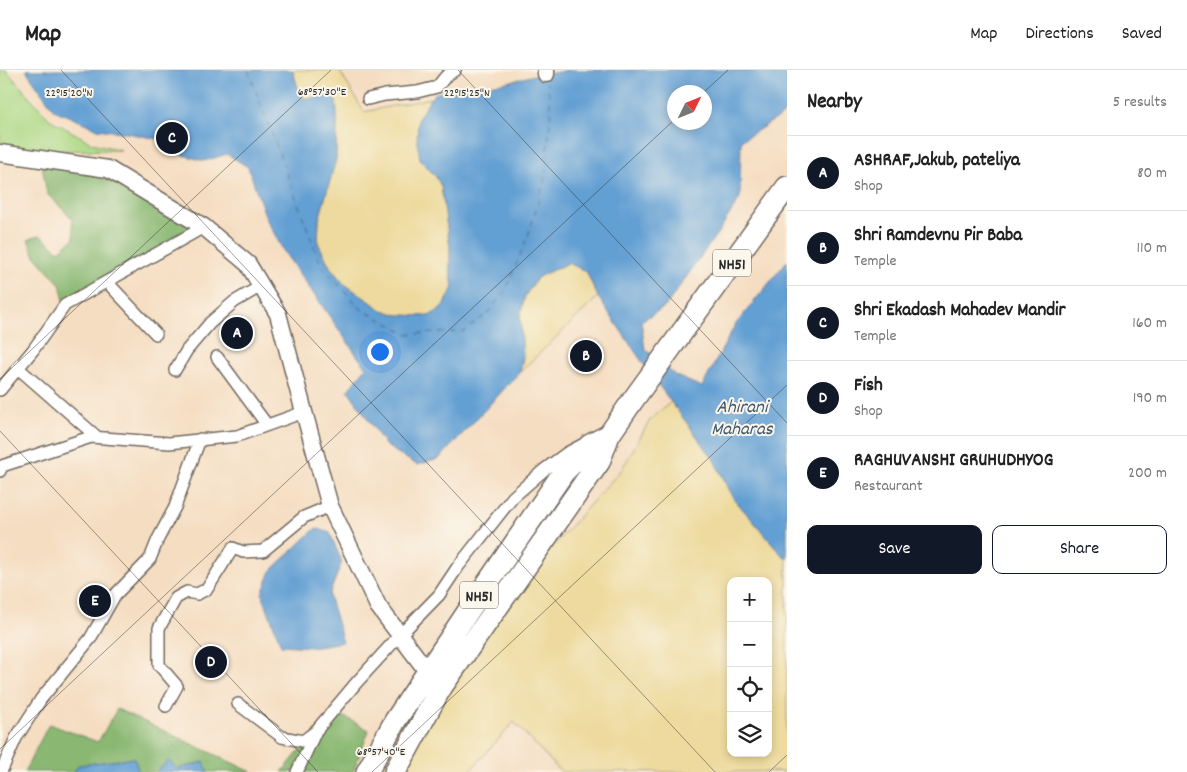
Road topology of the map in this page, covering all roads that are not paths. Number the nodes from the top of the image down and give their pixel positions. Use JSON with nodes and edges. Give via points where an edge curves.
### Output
{"nodes":[{"id":1,"x":455,"y":70,"type":"edge"},
{"id":2,"x":368,"y":99,"type":"dead end"},
{"id":3,"x":0,"y":153,"type":"edge"},
{"id":4,"x":787,"y":187,"type":"edge"},
{"id":5,"x":204,"y":227,"type":"junction"},
{"id":6,"x":107,"y":282,"type":"junction"},
{"id":7,"x":261,"y":286,"type":"junction"},
{"id":8,"x":156,"y":334,"type":"dead end"},
{"id":9,"x":217,"y":356,"type":"dead end"},
{"id":10,"x":18,"y":368,"type":"junction"},
{"id":11,"x":175,"y":370,"type":"dead end"},
{"id":12,"x":0,"y":390,"type":"edge"},
{"id":13,"x":304,"y":412,"type":"junction"},
{"id":14,"x":267,"y":425,"type":"junction"},
{"id":15,"x":609,"y":435,"type":"junction"},
{"id":16,"x":97,"y":437,"type":"junction"},
{"id":17,"x":200,"y":439,"type":"junction"},
{"id":18,"x":1,"y":468,"type":"edge"},
{"id":19,"x":330,"y":506,"type":"junction"},
{"id":20,"x":400,"y":635,"type":"junction"},
{"id":21,"x":428,"y":672,"type":"junction"},
{"id":22,"x":440,"y":689,"type":"junction"},
{"id":23,"x":238,"y":704,"type":"dead end"},
{"id":24,"x":166,"y":706,"type":"dead end"},
{"id":25,"x":315,"y":732,"type":"junction"},
{"id":26,"x":1,"y":772,"type":"edge"},
{"id":27,"x":297,"y":772,"type":"edge"},
{"id":28,"x":367,"y":772,"type":"edge"},
{"id":29,"x":395,"y":772,"type":"edge"}],
"edges":[{"from":1,"to":2,"type":"street","via":[[437,87]]},
{"from":3,"to":5,"type":"street","via":[[108,169]]},
{"from":4,"to":15,"type":"highway","number":"NH51"},
{"from":5,"to":6,"type":"street"},
{"from":5,"to":7,"type":"street","via":[[248,264]]},
{"from":6,"to":8,"type":"street"},
{"from":6,"to":10,"type":"street","via":[[65,305]]},
{"from":7,"to":11,"type":"street","via":[[234,302],[210,323]]},
{"from":7,"to":13,"type":"street","via":[[278,314]]},
{"from":9,"to":14,"type":"street"},
{"from":10,"to":12,"type":"street"},
{"from":10,"to":16,"type":"street"},
{"from":13,"to":14,"type":"street"},
{"from":13,"to":19,"type":"street"},
{"from":14,"to":17,"type":"street","via":[[237,436]]},
{"from":15,"to":20,"type":"street","via":[[567,453],[513,497],[439,594]]},
{"from":15,"to":21,"type":"highway","number":"NH51","via":[[590,445],[563,473]]},
{"from":15,"to":22,"type":"highway","number":"NH51","via":[[599,462]]},
{"from":16,"to":17,"type":"street","via":[[169,443]]},
{"from":16,"to":18,"type":"street"},
{"from":17,"to":26,"type":"street","via":[[176,507],[150,559],[115,595],[90,639],[41,699],[16,738]]},
{"from":19,"to":20,"type":"street","via":[[378,606]]},
{"from":19,"to":24,"type":"street","via":[[304,516],[263,551],[244,552],[233,548],[207,589],[197,594],[187,592],[176,598],[159,628],[159,665],[177,686]]},
{"from":20,"to":21,"type":"street"},
{"from":20,"to":25,"type":"street"},
{"from":21,"to":22,"type":"street"},
{"from":21,"to":28,"type":"highway","number":"NH51","via":[[395,721]]},
{"from":22,"to":29,"type":"highway","number":"NH51"},
{"from":23,"to":25,"type":"street","via":[[282,737],[303,741]]},
{"from":25,"to":27,"type":"street"}]}
